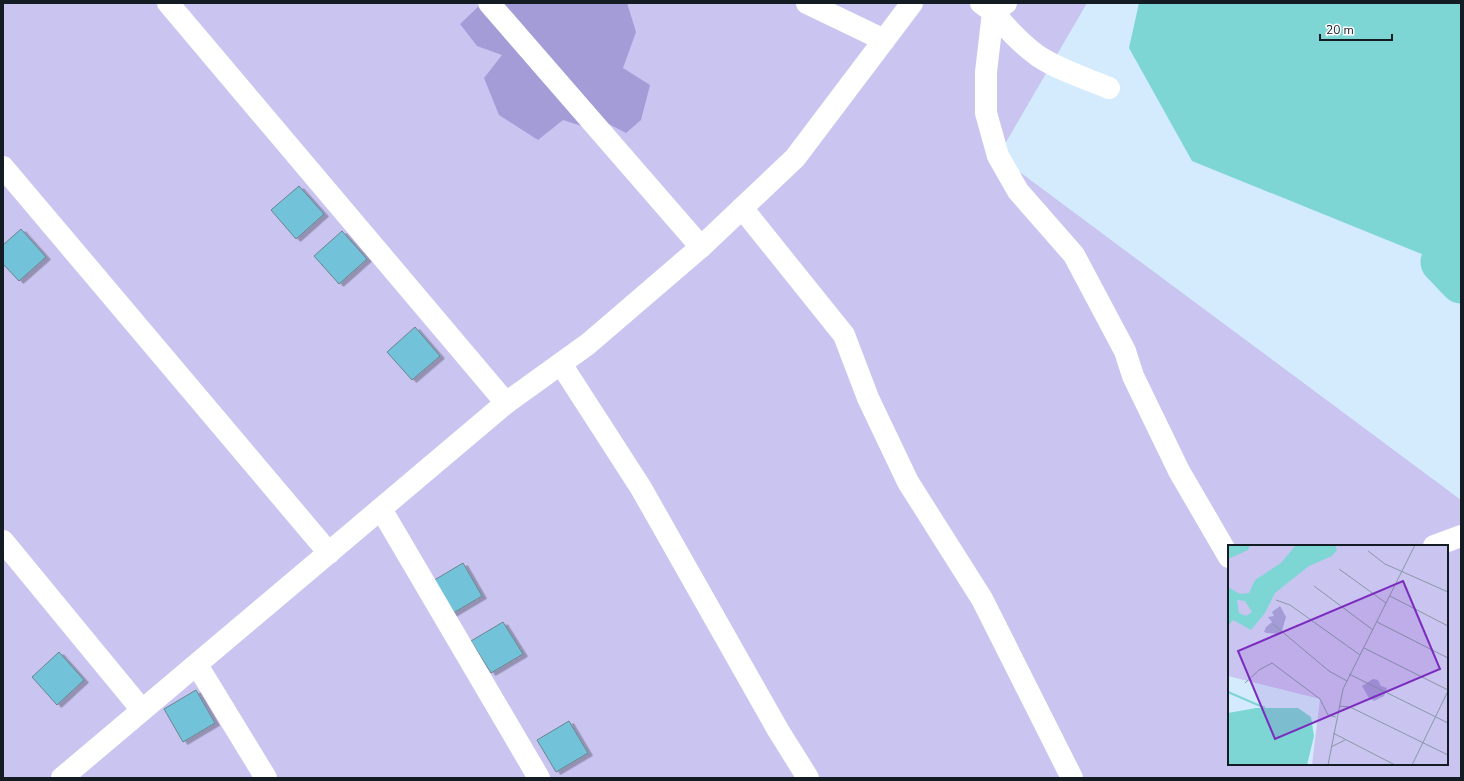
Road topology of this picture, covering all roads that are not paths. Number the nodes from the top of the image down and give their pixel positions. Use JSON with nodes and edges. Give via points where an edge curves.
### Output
{"nodes":[{"id":1,"x":168,"y":3,"type":"edge"},
{"id":2,"x":489,"y":3,"type":"edge"},
{"id":3,"x":807,"y":3,"type":"edge"},
{"id":4,"x":912,"y":3,"type":"edge"},
{"id":5,"x":993,"y":6,"type":"edge"},
{"id":6,"x":884,"y":40,"type":"junction"},
{"id":7,"x":1109,"y":88,"type":"dead end"},
{"id":8,"x":3,"y":167,"type":"edge"},
{"id":9,"x":742,"y":208,"type":"junction"},
{"id":10,"x":701,"y":247,"type":"junction"},
{"id":11,"x":561,"y":364,"type":"junction"},
{"id":12,"x":506,"y":403,"type":"junction"},
{"id":13,"x":381,"y":509,"type":"junction"},
{"id":14,"x":1461,"y":536,"type":"edge"},
{"id":15,"x":3,"y":541,"type":"edge"},
{"id":16,"x":1437,"y":545,"type":"edge"},
{"id":17,"x":329,"y":553,"type":"junction"},
{"id":18,"x":1228,"y":555,"type":"edge"},
{"id":19,"x":197,"y":664,"type":"junction"},
{"id":20,"x":142,"y":710,"type":"junction"},
{"id":21,"x":62,"y":778,"type":"edge"},
{"id":22,"x":266,"y":778,"type":"edge"},
{"id":23,"x":539,"y":778,"type":"edge"},
{"id":24,"x":808,"y":778,"type":"edge"},
{"id":25,"x":1072,"y":778,"type":"edge"}],
"edges":[{"from":1,"to":12,"type":"street"},
{"from":2,"to":10,"type":"street"},
{"from":3,"to":6,"type":"street"},
{"from":4,"to":6,"type":"street"},
{"from":5,"to":7,"type":"street","via":[[1017,39],[1038,56]]},
{"from":5,"to":18,"type":"street","via":[[986,72],[986,113],[998,156],[1018,191],[1074,255],[1125,351],[1133,376],[1179,471]]},
{"from":6,"to":9,"type":"street","via":[[795,158]]},
{"from":8,"to":17,"type":"street"},
{"from":9,"to":10,"type":"street"},
{"from":9,"to":25,"type":"street","via":[[844,335],[868,398],[908,482],[982,599]]},
{"from":10,"to":11,"type":"street"},
{"from":11,"to":12,"type":"street"},
{"from":11,"to":24,"type":"street","via":[[641,488],[778,730]]},
{"from":12,"to":13,"type":"street"},
{"from":13,"to":17,"type":"street"},
{"from":13,"to":23,"type":"street"},
{"from":14,"to":16,"type":"street"},
{"from":15,"to":20,"type":"street"},
{"from":17,"to":19,"type":"street"},
{"from":19,"to":20,"type":"street"},
{"from":19,"to":22,"type":"street"},
{"from":20,"to":21,"type":"street"}]}
